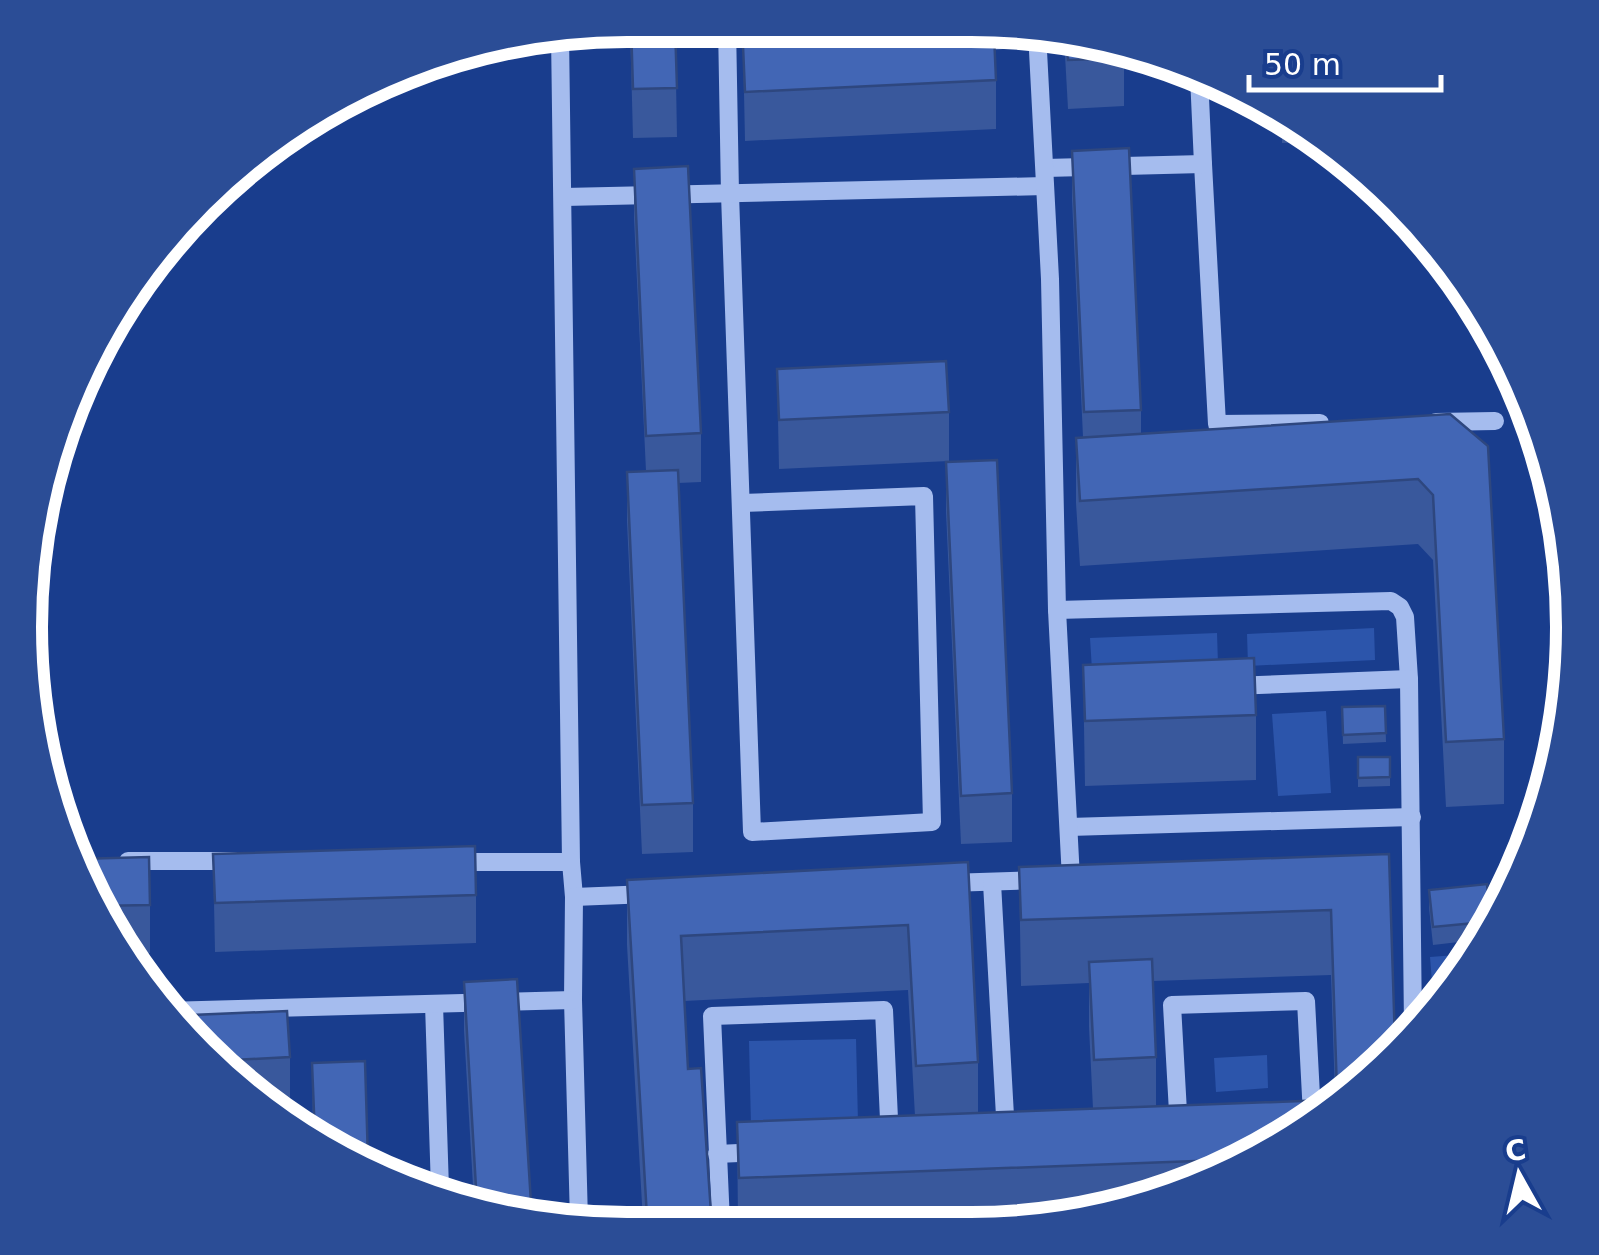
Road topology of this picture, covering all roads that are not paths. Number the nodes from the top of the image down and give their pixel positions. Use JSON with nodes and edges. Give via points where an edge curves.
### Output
{"nodes":[{"id":1,"x":734,"y":42,"type":"edge"},
{"id":2,"x":560,"y":47,"type":"edge"},
{"id":3,"x":1038,"y":47,"type":"edge"},
{"id":4,"x":1199,"y":89,"type":"edge"},
{"id":5,"x":1202,"y":164,"type":"junction"},
{"id":6,"x":1045,"y":177,"type":"junction"},
{"id":7,"x":730,"y":194,"type":"junction"},
{"id":8,"x":564,"y":197,"type":"junction"},
{"id":9,"x":1416,"y":422,"type":"edge"},
{"id":10,"x":1495,"y":422,"type":"dead end"},
{"id":11,"x":1336,"y":423,"type":"edge"},
{"id":12,"x":742,"y":503,"type":"junction"},
{"id":13,"x":1057,"y":610,"type":"junction"},
{"id":14,"x":1409,"y":679,"type":"junction"},
{"id":15,"x":1216,"y":686,"type":"edge"},
{"id":16,"x":1412,"y":816,"type":"junction"},
{"id":17,"x":1070,"y":827,"type":"junction"},
{"id":18,"x":112,"y":861,"type":"edge"},
{"id":19,"x":247,"y":861,"type":"edge"},
{"id":20,"x":438,"y":862,"type":"edge"},
{"id":21,"x":571,"y":862,"type":"junction"},
{"id":22,"x":934,"y":883,"type":"edge"},
{"id":23,"x":992,"y":883,"type":"junction"},
{"id":24,"x":674,"y":893,"type":"edge"},
{"id":25,"x":574,"y":897,"type":"junction"},
{"id":26,"x":573,"y":1000,"type":"junction"},
{"id":27,"x":434,"y":1004,"type":"junction"},
{"id":28,"x":187,"y":1011,"type":"edge"},
{"id":29,"x":1413,"y":1011,"type":"edge"},
{"id":30,"x":1311,"y":1104,"type":"edge"},
{"id":31,"x":1179,"y":1140,"type":"edge"},
{"id":32,"x":1004,"y":1145,"type":"edge"},
{"id":33,"x":890,"y":1148,"type":"edge"},
{"id":34,"x":775,"y":1152,"type":"edge"},
{"id":35,"x":717,"y":1154,"type":"junction"},
{"id":36,"x":440,"y":1181,"type":"edge"},
{"id":37,"x":580,"y":1210,"type":"edge"},
{"id":38,"x":720,"y":1212,"type":"edge"}],
"edges":[{"from":1,"to":7,"type":"street"},
{"from":2,"to":8,"type":"street"},
{"from":3,"to":6,"type":"street"},
{"from":4,"to":5,"type":"street"},
{"from":5,"to":6,"type":"street"},
{"from":5,"to":11,"type":"street","via":[[1216,424]]},
{"from":6,"to":7,"type":"street"},
{"from":6,"to":13,"type":"street"},
{"from":7,"to":8,"type":"street"},
{"from":7,"to":12,"type":"street"},
{"from":8,"to":21,"type":"street"},
{"from":9,"to":10,"type":"street"},
{"from":12,"to":12,"type":"street","via":[[752,832],[932,822],[924,496]]},
{"from":13,"to":14,"type":"street","via":[[1391,601],[1405,618]]},
{"from":13,"to":17,"type":"street","via":[[1071,692]]},
{"from":14,"to":15,"type":"street"},
{"from":14,"to":16,"type":"street"},
{"from":16,"to":17,"type":"street"},
{"from":16,"to":29,"type":"street"},
{"from":17,"to":23,"type":"street","via":[[1071,879]]},
{"from":18,"to":19,"type":"street"},
{"from":20,"to":21,"type":"street"},
{"from":21,"to":25,"type":"street"},
{"from":22,"to":23,"type":"street"},
{"from":23,"to":32,"type":"street"},
{"from":24,"to":25,"type":"street"},
{"from":25,"to":26,"type":"street"},
{"from":26,"to":27,"type":"street"},
{"from":26,"to":37,"type":"street"},
{"from":27,"to":28,"type":"street"},
{"from":27,"to":36,"type":"street"},
{"from":30,"to":31,"type":"street","via":[[1306,1001],[1172,1005]]},
{"from":33,"to":35,"type":"street","via":[[884,1010],[712,1016]]},
{"from":34,"to":35,"type":"street"},
{"from":35,"to":38,"type":"street"}]}
